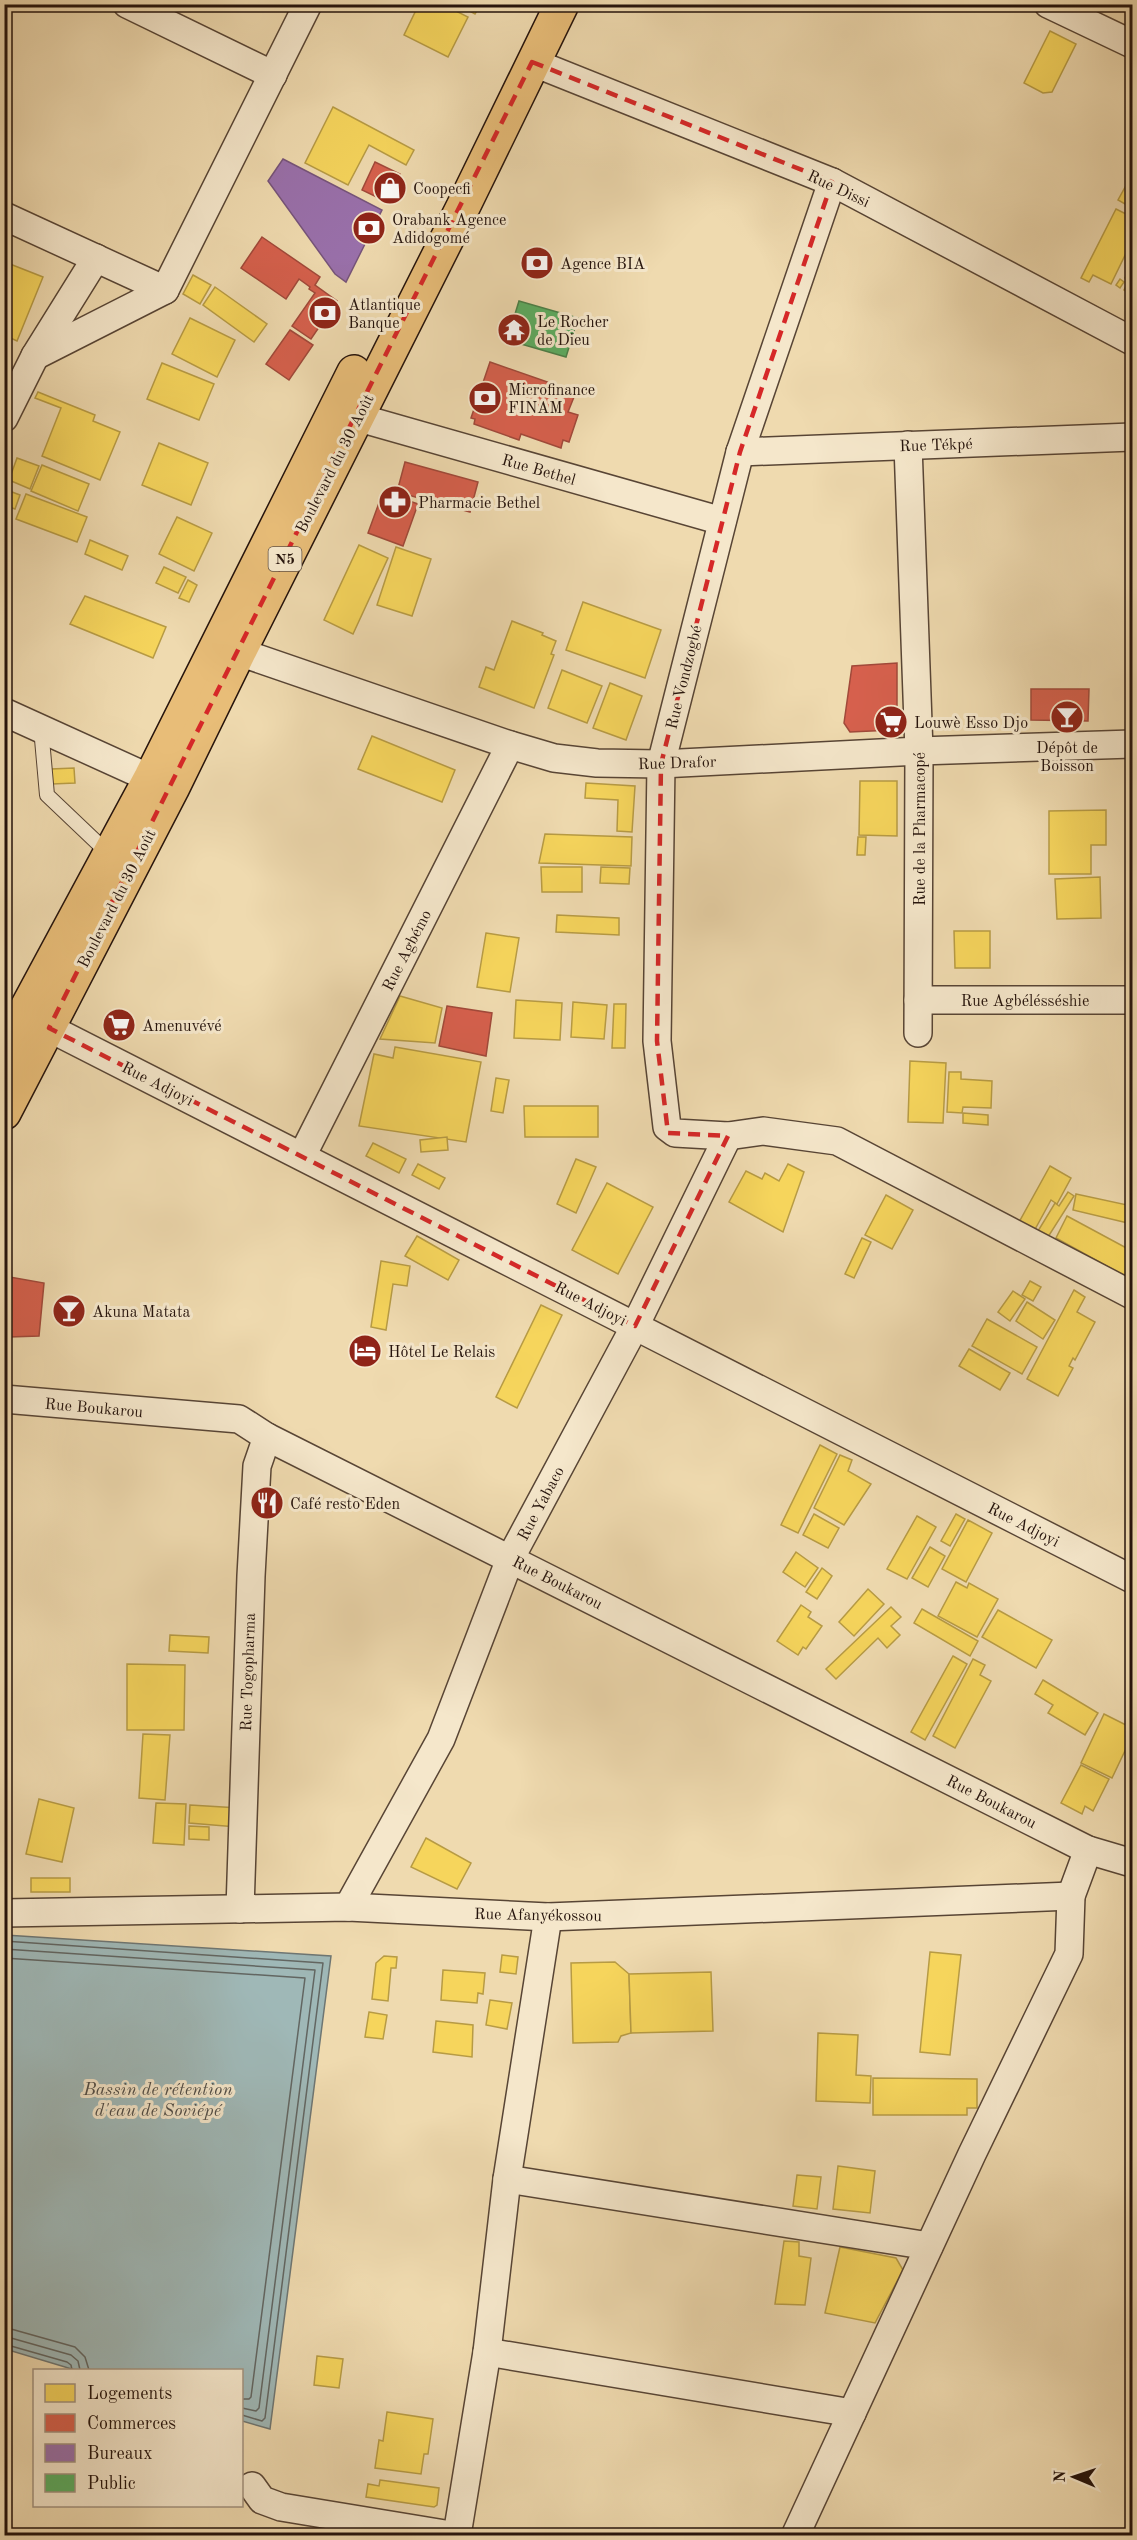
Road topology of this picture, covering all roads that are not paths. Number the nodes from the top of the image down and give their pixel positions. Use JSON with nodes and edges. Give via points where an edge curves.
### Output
{"nodes":[{"id":1,"x":127,"y":4,"type":"edge"},
{"id":2,"x":308,"y":4,"type":"edge"},
{"id":3,"x":536,"y":4,"type":"edge"},
{"id":4,"x":562,"y":4,"type":"edge"},
{"id":5,"x":1048,"y":4,"type":"edge"},
{"id":6,"x":1132,"y":44,"type":"edge"},
{"id":7,"x":532,"y":62,"type":"junction"},
{"id":8,"x":273,"y":75,"type":"junction"},
{"id":9,"x":832,"y":182,"type":"junction"},
{"id":10,"x":4,"y":216,"type":"edge"},
{"id":11,"x":96,"y":258,"type":"junction"},
{"id":12,"x":165,"y":290,"type":"junction"},
{"id":13,"x":1132,"y":341,"type":"edge"},
{"id":14,"x":34,"y":356,"type":"junction"},
{"id":15,"x":357,"y":417,"type":"junction"},
{"id":16,"x":4,"y":418,"type":"edge"},
{"id":17,"x":1132,"y":437,"type":"edge"},
{"id":18,"x":908,"y":445,"type":"junction"},
{"id":19,"x":741,"y":452,"type":"junction"},
{"id":20,"x":722,"y":521,"type":"junction"},
{"id":21,"x":239,"y":652,"type":"junction"},
{"id":22,"x":4,"y":712,"type":"edge"},
{"id":23,"x":41,"y":728,"type":"junction"},
{"id":24,"x":1132,"y":744,"type":"edge"},
{"id":25,"x":510,"y":745,"type":"junction"},
{"id":26,"x":919,"y":751,"type":"junction"},
{"id":27,"x":661,"y":764,"type":"junction"},
{"id":28,"x":162,"y":783,"type":"junction"},
{"id":29,"x":108,"y":853,"type":"junction"},
{"id":30,"x":918,"y":1000,"type":"junction"},
{"id":31,"x":1132,"y":1000,"type":"edge"},
{"id":32,"x":26,"y":1016,"type":"edge"},
{"id":33,"x":918,"y":1033,"type":"dead end"},
{"id":34,"x":4,"y":1050,"type":"edge"},
{"id":35,"x":4,"y":1113,"type":"edge"},
{"id":36,"x":728,"y":1136,"type":"junction"},
{"id":37,"x":302,"y":1156,"type":"junction"},
{"id":38,"x":1132,"y":1295,"type":"edge"},
{"id":39,"x":635,"y":1326,"type":"junction"},
{"id":40,"x":4,"y":1399,"type":"edge"},
{"id":41,"x":267,"y":1437,"type":"junction"},
{"id":42,"x":510,"y":1558,"type":"junction"},
{"id":43,"x":1132,"y":1579,"type":"edge"},
{"id":44,"x":1088,"y":1850,"type":"junction"},
{"id":45,"x":1132,"y":1863,"type":"edge"},
{"id":46,"x":1071,"y":1896,"type":"junction"},
{"id":47,"x":348,"y":1907,"type":"junction"},
{"id":48,"x":240,"y":1909,"type":"junction"},
{"id":49,"x":4,"y":1913,"type":"edge"},
{"id":50,"x":548,"y":1917,"type":"junction"},
{"id":51,"x":507,"y":2179,"type":"junction"},
{"id":52,"x":929,"y":2246,"type":"junction"},
{"id":53,"x":487,"y":2352,"type":"junction"},
{"id":54,"x":852,"y":2413,"type":"junction"},
{"id":55,"x":252,"y":2486,"type":"dead end"},
{"id":56,"x":457,"y":2535,"type":"edge"},
{"id":57,"x":795,"y":2535,"type":"edge"}],
"edges":[{"from":1,"to":8,"type":"street"},
{"from":2,"to":8,"type":"street"},
{"from":3,"to":28,"type":"highway","name":"Boulevard du 30 Août","number":"N5","via":[[439,208],[297,481]]},
{"from":4,"to":7,"type":"highway","name":"Boulevard du 30 Août","number":"N5"},
{"from":5,"to":6,"type":"street"},
{"from":7,"to":9,"type":"street","name":"Rue Dissi"},
{"from":7,"to":15,"type":"highway","name":"Boulevard du 30 Août","number":"N5"},
{"from":8,"to":12,"type":"street"},
{"from":9,"to":13,"type":"street","name":"Rue Dissi"},
{"from":9,"to":19,"type":"street","name":"Rue Vondzogbé"},
{"from":10,"to":11,"type":"street"},
{"from":11,"to":12,"type":"street"},
{"from":11,"to":14,"type":"street"},
{"from":12,"to":14,"type":"street"},
{"from":14,"to":16,"type":"street"},
{"from":15,"to":20,"type":"street","name":"Rue Bethel"},
{"from":15,"to":21,"type":"highway","name":"Boulevard du 30 Août","number":"N5"},
{"from":17,"to":18,"type":"street","name":"Rue Tékpé"},
{"from":18,"to":19,"type":"street","name":"Rue Tékpé"},
{"from":18,"to":26,"type":"street","name":"Rue de la Pharmacopé"},
{"from":19,"to":20,"type":"street","name":"Rue Vondzogbé"},
{"from":20,"to":27,"type":"street","name":"Rue Vondzogbé"},
{"from":21,"to":25,"type":"street","name":"Rue Drafor"},
{"from":21,"to":28,"type":"highway","name":"Boulevard du 30 Août","number":"N5"},
{"from":22,"to":23,"type":"street"},
{"from":23,"to":28,"type":"street"},
{"from":23,"to":29,"type":"lane","via":[[47,795]]},
{"from":24,"to":26,"type":"street","name":"Rue Drafor"},
{"from":25,"to":27,"type":"street","name":"Rue Drafor","via":[[554,758]]},
{"from":25,"to":37,"type":"street","name":"Rue Agbémo"},
{"from":26,"to":27,"type":"street","name":"Rue Drafor"},
{"from":26,"to":30,"type":"street","name":"Rue de la Pharmacopé"},
{"from":27,"to":36,"type":"street","name":"Rue Vondzogbé","via":[[657,1041],[667,1127],[675,1133]]},
{"from":28,"to":29,"type":"highway","name":"Boulevard du 30 Août","number":"N5"},
{"from":28,"to":32,"type":"highway","name":"Boulevard du 30 Août","number":"N5"},
{"from":29,"to":32,"type":"highway","name":"Boulevard du 30 Août","number":"N5"},
{"from":30,"to":31,"type":"street","name":"Rue Agbélésséshie"},
{"from":30,"to":33,"type":"street","name":"Rue de la Pharmacopé"},
{"from":32,"to":34,"type":"highway","name":"Boulevard du 30 Août","number":"N5"},
{"from":32,"to":35,"type":"highway","name":"Boulevard du 30 Août","number":"N5"},
{"from":32,"to":37,"type":"street","name":"Rue Adjoyi"},
{"from":36,"to":38,"type":"street","name":"Rue Vondzogbé","via":[[763,1131],[837,1141]]},
{"from":36,"to":39,"type":"street","name":"Rue Yabaco"},
{"from":37,"to":39,"type":"street","name":"Rue Adjoyi"},
{"from":39,"to":42,"type":"street","name":"Rue Yabaco"},
{"from":39,"to":43,"type":"street","name":"Rue Adjoyi"},
{"from":40,"to":41,"type":"street","name":"Rue Boukarou","via":[[239,1419]]},
{"from":41,"to":42,"type":"street","name":"Rue Boukarou"},
{"from":41,"to":48,"type":"street","name":"Rue Togopharma","via":[[257,1466]]},
{"from":42,"to":44,"type":"street","name":"Rue Boukarou"},
{"from":42,"to":47,"type":"street","name":"Rue Yabaco","via":[[441,1739]]},
{"from":44,"to":45,"type":"street","name":"Rue Boukarou"},
{"from":44,"to":46,"type":"street"},
{"from":46,"to":50,"type":"street","name":"Rue Afanyékossou"},
{"from":46,"to":52,"type":"street","via":[[1069,1954]]},
{"from":47,"to":48,"type":"street","name":"Rue Afanyékossou"},
{"from":47,"to":50,"type":"street","name":"Rue Afanyékossou"},
{"from":48,"to":49,"type":"street","name":"Rue Afanyékossou"},
{"from":50,"to":51,"type":"street"},
{"from":51,"to":52,"type":"street"},
{"from":51,"to":53,"type":"street"},
{"from":52,"to":54,"type":"street"},
{"from":53,"to":54,"type":"street"},
{"from":53,"to":56,"type":"street"},
{"from":54,"to":57,"type":"street"},
{"from":55,"to":56,"type":"street","via":[[262,2500],[281,2507]]}]}
